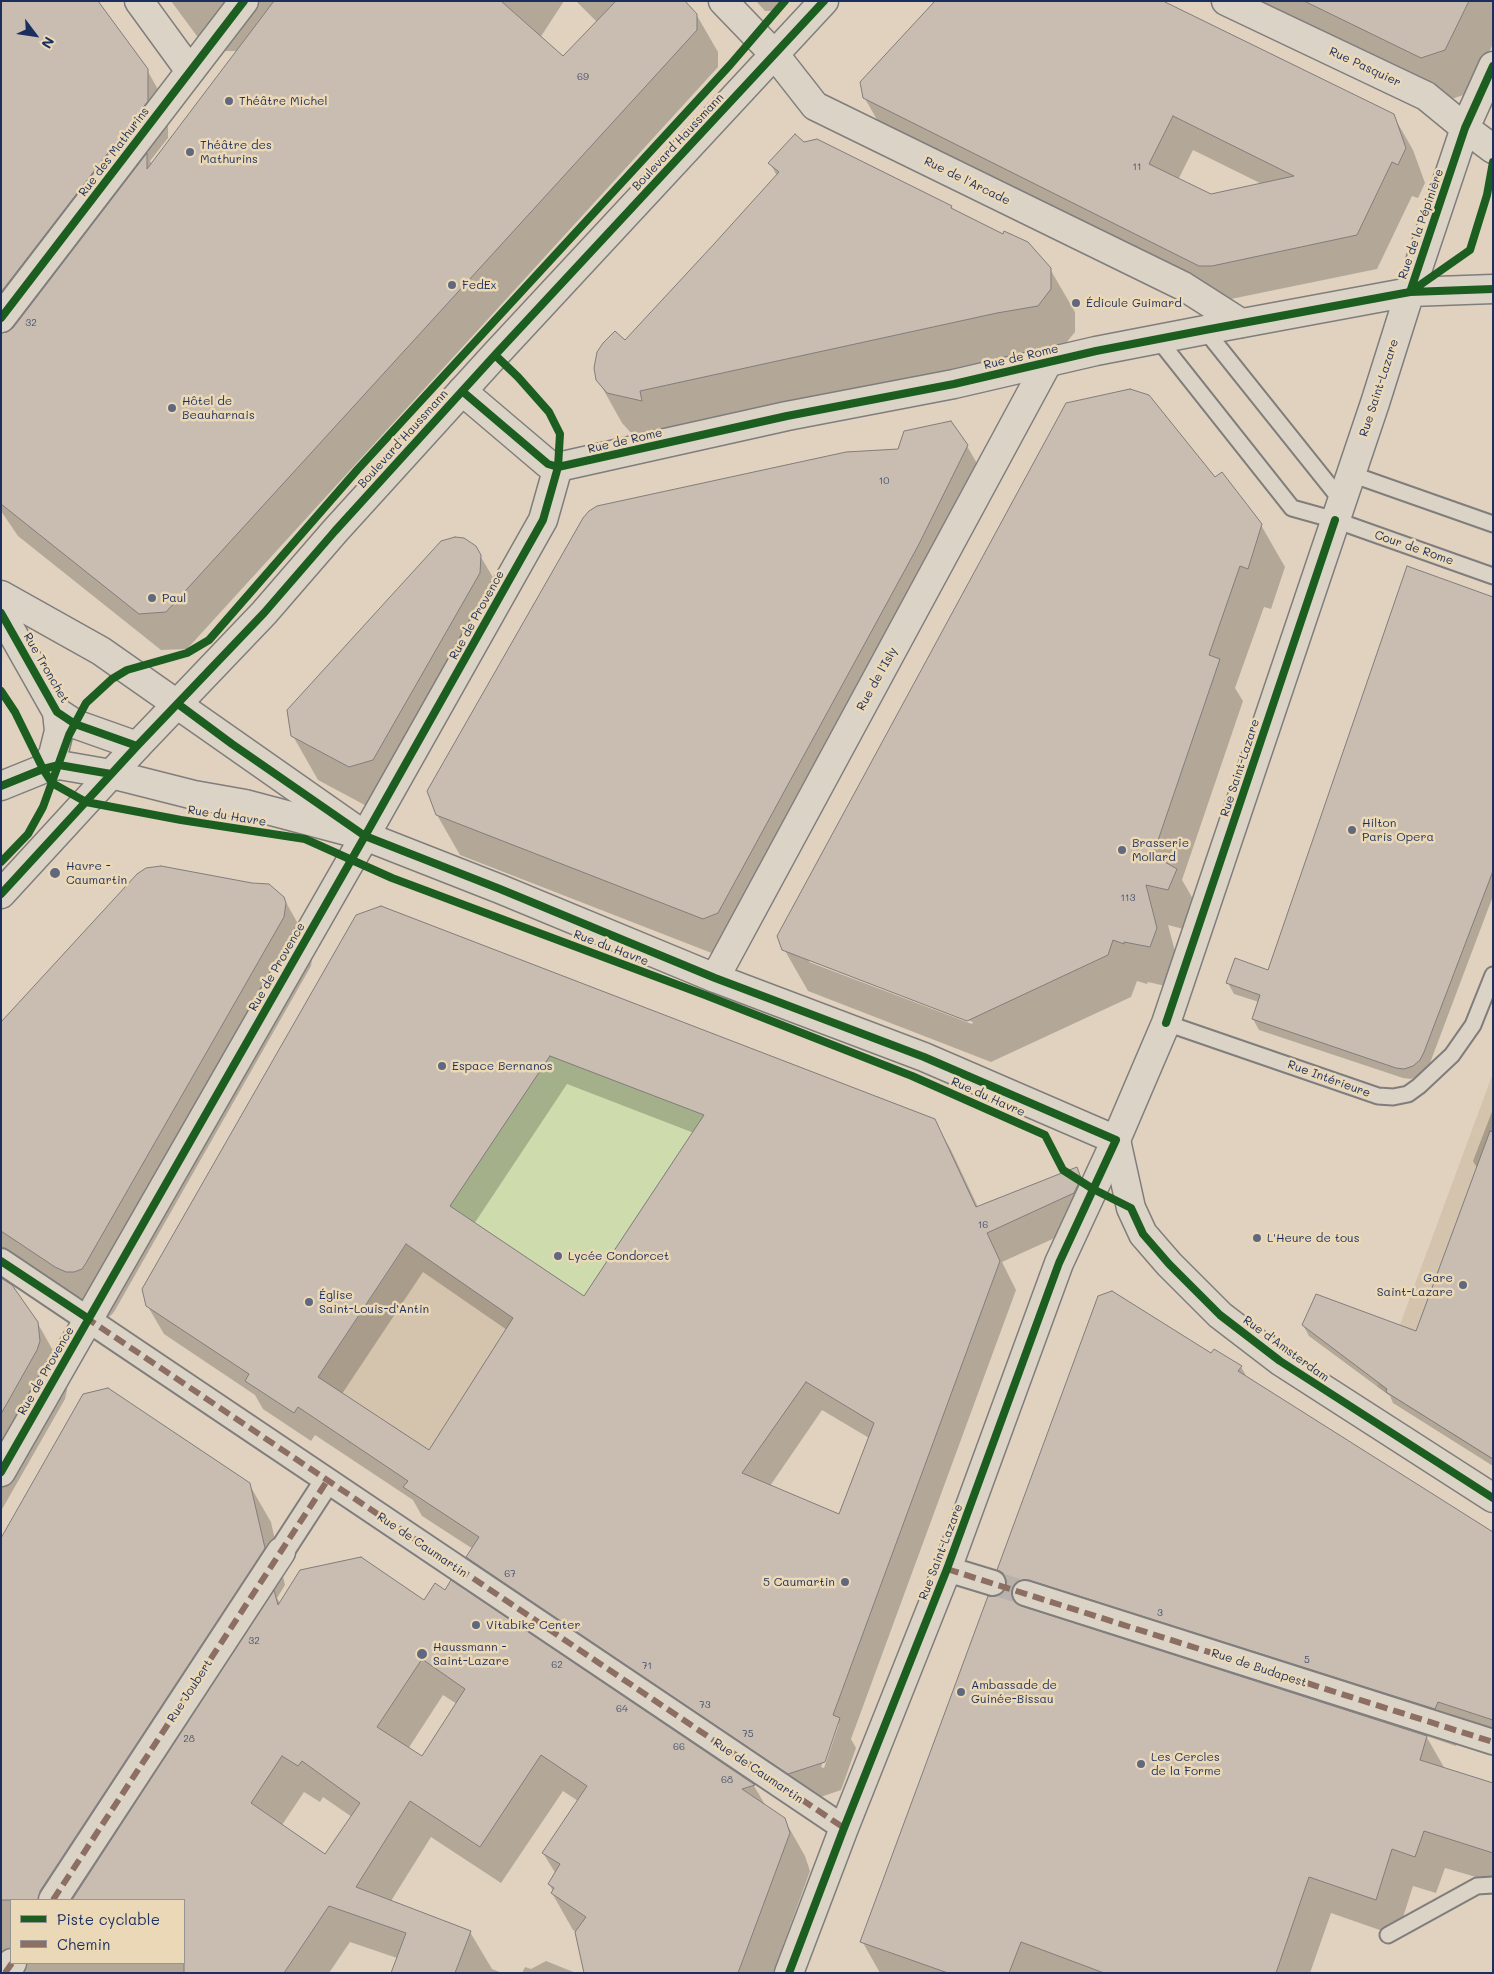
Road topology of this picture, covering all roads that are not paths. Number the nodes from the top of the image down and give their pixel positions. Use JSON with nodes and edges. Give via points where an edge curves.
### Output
{"nodes":[{"id":1,"x":140,"y":1,"type":"edge"},
{"id":2,"x":244,"y":1,"type":"edge"},
{"id":3,"x":723,"y":1,"type":"edge"},
{"id":4,"x":824,"y":1,"type":"edge"},
{"id":5,"x":1226,"y":1,"type":"edge"},
{"id":6,"x":775,"y":54,"type":"junction"},
{"id":7,"x":1493,"y":66,"type":"edge"},
{"id":8,"x":190,"y":71,"type":"junction"},
{"id":9,"x":1465,"y":128,"type":"junction"},
{"id":10,"x":1493,"y":149,"type":"edge"},
{"id":11,"x":1493,"y":290,"type":"edge"},
{"id":12,"x":1410,"y":292,"type":"junction"},
{"id":13,"x":1,"y":318,"type":"edge"},
{"id":14,"x":1241,"y":323,"type":"junction"},
{"id":15,"x":1204,"y":330,"type":"junction"},
{"id":16,"x":1158,"y":339,"type":"junction"},
{"id":17,"x":1048,"y":362,"type":"junction"},
{"id":18,"x":462,"y":391,"type":"junction"},
{"id":19,"x":558,"y":467,"type":"junction"},
{"id":20,"x":1351,"y":474,"type":"junction"},
{"id":21,"x":1338,"y":510,"type":"junction"},
{"id":22,"x":1493,"y":524,"type":"edge"},
{"id":23,"x":1493,"y":576,"type":"edge"},
{"id":24,"x":1,"y":595,"type":"edge"},
{"id":25,"x":1,"y":612,"type":"edge"},
{"id":26,"x":178,"y":704,"type":"junction"},
{"id":27,"x":57,"y":712,"type":"junction"},
{"id":28,"x":137,"y":746,"type":"junction"},
{"id":29,"x":43,"y":769,"type":"junction"},
{"id":30,"x":111,"y":774,"type":"junction"},
{"id":31,"x":1,"y":786,"type":"edge"},
{"id":32,"x":366,"y":836,"type":"junction"},
{"id":33,"x":1,"y":894,"type":"edge"},
{"id":34,"x":1493,"y":975,"type":"edge"},
{"id":35,"x":715,"y":978,"type":"junction"},
{"id":36,"x":1166,"y":1022,"type":"junction"},
{"id":37,"x":1116,"y":1140,"type":"junction"},
{"id":38,"x":1,"y":1261,"type":"edge"},
{"id":39,"x":89,"y":1319,"type":"junction"},
{"id":40,"x":1,"y":1472,"type":"edge"},
{"id":41,"x":327,"y":1481,"type":"junction"},
{"id":42,"x":1493,"y":1498,"type":"edge"},
{"id":43,"x":281,"y":1552,"type":"joint"},
{"id":44,"x":947,"y":1569,"type":"junction"},
{"id":45,"x":993,"y":1583,"type":"tunnel mouth"},
{"id":46,"x":1025,"y":1594,"type":"tunnel mouth"},
{"id":47,"x":1493,"y":1742,"type":"edge"},
{"id":48,"x":844,"y":1828,"type":"junction"},
{"id":49,"x":1493,"y":1885,"type":"edge"},
{"id":50,"x":54,"y":1899,"type":"edge"},
{"id":51,"x":1388,"y":1935,"type":"dead end"},
{"id":52,"x":790,"y":1973,"type":"edge"}],
"edges":[{"from":1,"to":8,"type":"main road"},
{"from":2,"to":8,"type":"main road","name":"Rue des Mathurins"},
{"from":3,"to":6,"type":"main road","name":"Rue de l'Arcade"},
{"from":4,"to":6,"type":"main road","name":"Boulevard Haussmann"},
{"from":5,"to":9,"type":"main road","name":"Rue Pasquier","via":[[1426,96]]},
{"from":6,"to":14,"type":"main road","name":"Rue de l'Arcade","via":[[815,106],[1183,286]]},
{"from":6,"to":18,"type":"main road","name":"Boulevard Haussmann"},
{"from":7,"to":9,"type":"main road","name":"Rue de la Pépinière"},
{"from":8,"to":13,"type":"main road","name":"Rue des Mathurins"},
{"from":9,"to":10,"type":"main road","name":"Rue Pasquier"},
{"from":9,"to":12,"type":"main road","name":"Rue de la Pépinière"},
{"from":11,"to":12,"type":"main road","name":"Rue de Rome"},
{"from":12,"to":14,"type":"main road","name":"Rue de Rome"},
{"from":12,"to":20,"type":"main road","name":"Rue Saint-Lazare"},
{"from":14,"to":15,"type":"main road","name":"Rue de Rome"},
{"from":15,"to":16,"type":"main road","name":"Rue de Rome"},
{"from":15,"to":21,"type":"lane"},
{"from":16,"to":17,"type":"main road","name":"Rue de Rome"},
{"from":16,"to":21,"type":"lane","name":"Cour de Rome","via":[[1292,508]]},
{"from":17,"to":19,"type":"main road","name":"Rue de Rome"},
{"from":17,"to":35,"type":"main road","name":"Rue de l'Isly"},
{"from":18,"to":19,"type":"main road","via":[[548,464]]},
{"from":18,"to":26,"type":"main road","name":"Boulevard Haussmann","via":[[264,613]]},
{"from":19,"to":32,"type":"main road","name":"Rue de Provence","via":[[543,520]]},
{"from":20,"to":21,"type":"main road","name":"Rue Saint-Lazare"},
{"from":20,"to":22,"type":"lane"},
{"from":21,"to":23,"type":"lane","name":"Cour de Rome"},
{"from":21,"to":36,"type":"main road","name":"Rue Saint-Lazare"},
{"from":24,"to":26,"type":"main road","name":"Rue Tronchet","via":[[101,651]]},
{"from":25,"to":27,"type":"main road","name":"Rue Tronchet"},
{"from":26,"to":28,"type":"main road","name":"Boulevard Haussmann"},
{"from":26,"to":32,"type":"main road","name":"Rue du Havre"},
{"from":27,"to":28,"type":"main road","name":"Rue Tronchet","via":[[75,724]]},
{"from":27,"to":29,"type":"main road","via":[[59,731],[52,755]]},
{"from":28,"to":30,"type":"main road","name":"Boulevard Haussmann"},
{"from":29,"to":30,"type":"main road","name":"Rue du Havre","via":[[58,765]]},
{"from":29,"to":31,"type":"main road","name":"Rue du Havre"},
{"from":30,"to":32,"type":"main road","name":"Rue du Havre","via":[[245,804]]},
{"from":30,"to":33,"type":"main road","name":"Boulevard Haussmann"},
{"from":32,"to":35,"type":"main road","name":"Rue du Havre"},
{"from":32,"to":39,"type":"main road","name":"Rue de Provence"},
{"from":34,"to":36,"type":"lane","name":"Rue Intérieure","via":[[1473,1026],[1452,1055],[1408,1094],[1393,1097],[1378,1096]]},
{"from":35,"to":37,"type":"main road","name":"Rue du Havre","via":[[924,1057]]},
{"from":36,"to":37,"type":"main road","name":"Rue Saint-Lazare"},
{"from":37,"to":42,"type":"main road","name":"Rue d'Amsterdam","via":[[1131,1208],[1144,1234],[1220,1315],[1280,1362]]},
{"from":37,"to":44,"type":"main road","name":"Rue Saint-Lazare","via":[[1059,1263]]},
{"from":38,"to":39,"type":"street","name":"Rue de Caumartin"},
{"from":39,"to":40,"type":"main road","name":"Rue de Provence"},
{"from":39,"to":41,"type":"street","name":"Rue de Caumartin"},
{"from":41,"to":43,"type":"street","name":"Rue Joubert"},
{"from":41,"to":48,"type":"street","name":"Rue de Caumartin"},
{"from":43,"to":50,"type":"main road","name":"Rue Joubert"},
{"from":44,"to":45,"type":"street"},
{"from":44,"to":48,"type":"main road","name":"Rue Saint-Lazare"},
{"from":46,"to":47,"type":"street","name":"Rue de Budapest"},
{"from":48,"to":52,"type":"main road","name":"Rue Saint-Lazare"},
{"from":49,"to":51,"type":"lane","via":[[1477,1886]]}]}
